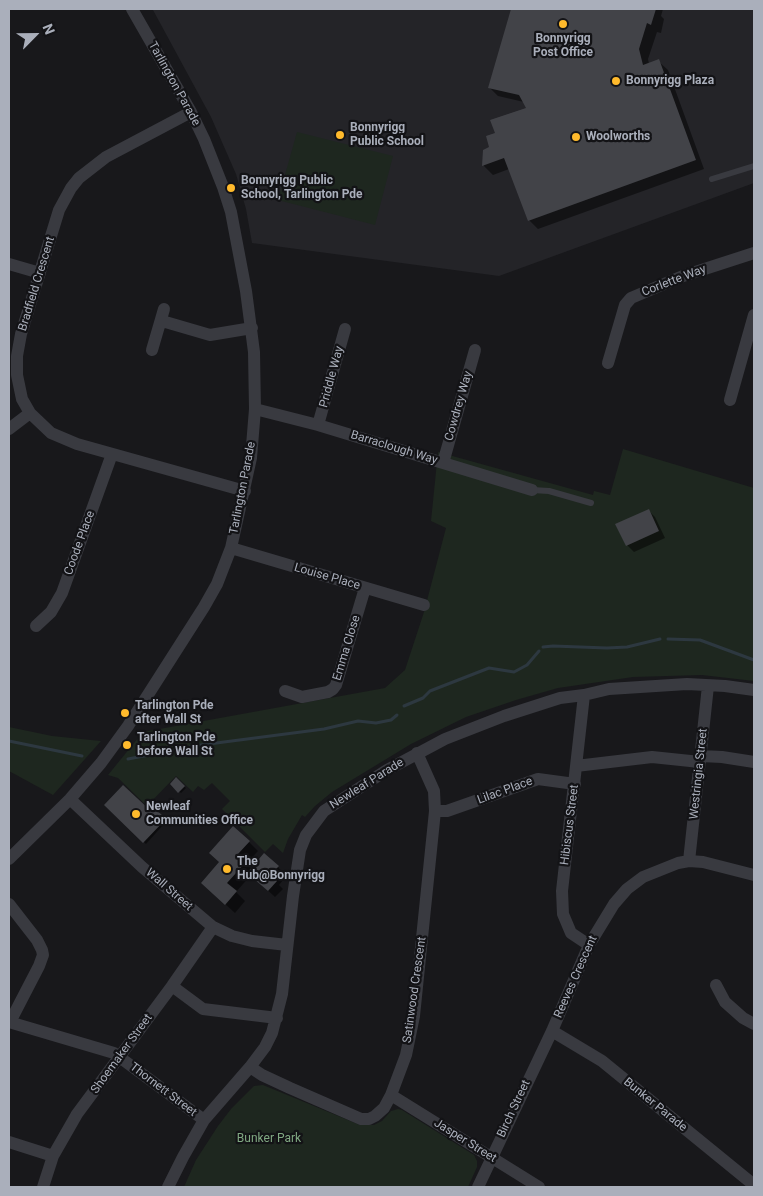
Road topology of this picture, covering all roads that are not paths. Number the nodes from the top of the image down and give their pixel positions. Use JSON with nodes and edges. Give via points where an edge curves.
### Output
{"nodes":[{"id":1,"x":132,"y":9,"type":"edge"},
{"id":2,"x":190,"y":112,"type":"junction"},
{"id":3,"x":754,"y":166,"type":"edge"},
{"id":4,"x":712,"y":179,"type":"dead end"},
{"id":5,"x":754,"y":255,"type":"edge"},
{"id":6,"x":9,"y":264,"type":"edge"},
{"id":7,"x":40,"y":273,"type":"junction"},
{"id":8,"x":754,"y":315,"type":"edge"},
{"id":9,"x":252,"y":328,"type":"junction"},
{"id":10,"x":345,"y":329,"type":"dead end"},
{"id":11,"x":152,"y":350,"type":"dead end"},
{"id":12,"x":475,"y":350,"type":"dead end"},
{"id":13,"x":608,"y":363,"type":"dead end"},
{"id":14,"x":730,"y":400,"type":"dead end"},
{"id":15,"x":255,"y":408,"type":"junction"},
{"id":16,"x":30,"y":413,"type":"junction"},
{"id":17,"x":318,"y":425,"type":"junction"},
{"id":18,"x":9,"y":429,"type":"edge"},
{"id":19,"x":112,"y":454,"type":"junction"},
{"id":20,"x":443,"y":463,"type":"junction"},
{"id":21,"x":532,"y":490,"type":"joint"},
{"id":22,"x":244,"y":491,"type":"junction"},
{"id":23,"x":592,"y":503,"type":"dead end"},
{"id":24,"x":231,"y":548,"type":"junction"},
{"id":25,"x":365,"y":588,"type":"junction"},
{"id":26,"x":424,"y":605,"type":"dead end"},
{"id":27,"x":36,"y":626,"type":"dead end"},
{"id":28,"x":708,"y":686,"type":"junction"},
{"id":29,"x":754,"y":690,"type":"edge"},
{"id":30,"x":285,"y":691,"type":"dead end"},
{"id":31,"x":584,"y":695,"type":"junction"},
{"id":32,"x":417,"y":753,"type":"junction"},
{"id":33,"x":700,"y":759,"type":"junction"},
{"id":34,"x":754,"y":762,"type":"edge"},
{"id":35,"x":576,"y":766,"type":"junction"},
{"id":36,"x":575,"y":784,"type":"junction"},
{"id":37,"x":70,"y":798,"type":"junction"},
{"id":38,"x":435,"y":811,"type":"junction"},
{"id":39,"x":9,"y":859,"type":"edge"},
{"id":40,"x":689,"y":861,"type":"junction"},
{"id":41,"x":754,"y":875,"type":"edge"},
{"id":42,"x":9,"y":904,"type":"edge"},
{"id":43,"x":213,"y":927,"type":"junction"},
{"id":44,"x":287,"y":945,"type":"junction"},
{"id":45,"x":589,"y":945,"type":"junction"},
{"id":46,"x":716,"y":985,"type":"dead end"},
{"id":47,"x":172,"y":986,"type":"junction"},
{"id":48,"x":277,"y":1018,"type":"junction"},
{"id":49,"x":9,"y":1022,"type":"edge"},
{"id":50,"x":754,"y":1024,"type":"edge"},
{"id":51,"x":552,"y":1031,"type":"junction"},
{"id":52,"x":119,"y":1057,"type":"junction"},
{"id":53,"x":250,"y":1067,"type":"junction"},
{"id":54,"x":391,"y":1095,"type":"junction"},
{"id":55,"x":204,"y":1120,"type":"junction"},
{"id":56,"x":9,"y":1142,"type":"edge"},
{"id":57,"x":53,"y":1156,"type":"junction"},
{"id":58,"x":491,"y":1158,"type":"junction"},
{"id":59,"x":754,"y":1185,"type":"edge"},
{"id":60,"x":43,"y":1187,"type":"edge"},
{"id":61,"x":168,"y":1187,"type":"edge"},
{"id":62,"x":478,"y":1187,"type":"edge"},
{"id":63,"x":539,"y":1187,"type":"edge"}],
"edges":[{"from":1,"to":2,"type":"street","name":"Tarlington Parade"},
{"from":2,"to":7,"type":"street","name":"Bradfield Crescent","via":[[118,150],[79,178],[59,210]]},
{"from":2,"to":9,"type":"street","name":"Tarlington Parade","via":[[231,212]]},
{"from":3,"to":4,"type":"lane"},
{"from":5,"to":13,"type":"street","name":"Corlette Way","via":[[683,276],[631,298],[625,304]]},
{"from":6,"to":7,"type":"street"},
{"from":7,"to":16,"type":"street","name":"Bradfield Crescent","via":[[17,356],[19,389]]},
{"from":8,"to":14,"type":"street"},
{"from":9,"to":11,"type":"street","via":[[210,335],[163,315]]},
{"from":9,"to":15,"type":"street","name":"Tarlington Parade"},
{"from":10,"to":17,"type":"street","name":"Priddle Way"},
{"from":12,"to":20,"type":"street","name":"Cowdrey Way"},
{"from":15,"to":17,"type":"street","name":"Barraclough Way"},
{"from":15,"to":22,"type":"street","name":"Tarlington Parade","via":[[251,458]]},
{"from":16,"to":18,"type":"street"},
{"from":16,"to":19,"type":"street","name":"Bradfield Crescent","via":[[51,433]]},
{"from":17,"to":20,"type":"street","name":"Barraclough Way"},
{"from":19,"to":22,"type":"street","name":"Bradfield Crescent"},
{"from":19,"to":27,"type":"street","name":"Coode Place","via":[[62,592],[51,612]]},
{"from":20,"to":21,"type":"street","name":"Barraclough Way"},
{"from":21,"to":23,"type":"lane","via":[[549,491]]},
{"from":22,"to":24,"type":"street","name":"Tarlington Parade"},
{"from":24,"to":25,"type":"street","name":"Louise Place"},
{"from":24,"to":37,"type":"street","name":"Tarlington Parade","via":[[204,607],[128,726]]},
{"from":25,"to":26,"type":"street","name":"Louise Place"},
{"from":25,"to":30,"type":"street","name":"Emma Close","via":[[333,689],[302,697]]},
{"from":28,"to":29,"type":"street","name":"Newleaf Parade"},
{"from":28,"to":31,"type":"street","name":"Newleaf Parade","via":[[654,685]]},
{"from":28,"to":33,"type":"street","name":"Westringia Street"},
{"from":31,"to":32,"type":"street","name":"Newleaf Parade","via":[[560,698],[504,716]]},
{"from":31,"to":35,"type":"street","name":"Hibiscus Street"},
{"from":32,"to":38,"type":"street","name":"Satinwood Crescent","via":[[434,791]]},
{"from":32,"to":44,"type":"street","name":"Newleaf Parade","via":[[324,811],[306,835],[297,866]]},
{"from":33,"to":34,"type":"street","via":[[722,757]]},
{"from":33,"to":35,"type":"street","via":[[652,757]]},
{"from":33,"to":40,"type":"street","name":"Westringia Street"},
{"from":35,"to":36,"type":"street","name":"Hibiscus Street"},
{"from":36,"to":38,"type":"street","name":"Lilac Place","via":[[531,780],[446,812]]},
{"from":36,"to":45,"type":"street","name":"Hibiscus Street","via":[[562,891],[563,914],[572,933]]},
{"from":37,"to":39,"type":"street","name":"Tarlington Parade"},
{"from":37,"to":43,"type":"street","name":"Wall Street","via":[[142,867]]},
{"from":38,"to":54,"type":"street","name":"Satinwood Crescent","via":[[414,1016],[406,1055]]},
{"from":40,"to":41,"type":"street","name":"Reeves Crescent"},
{"from":40,"to":45,"type":"street","name":"Reeves Crescent","via":[[643,877],[627,889]]},
{"from":42,"to":49,"type":"street","via":[[37,940],[43,955]]},
{"from":43,"to":44,"type":"street","name":"Wall Street","via":[[252,941]]},
{"from":43,"to":47,"type":"street","name":"Shoemaker Street"},
{"from":44,"to":48,"type":"street","name":"Newleaf Parade"},
{"from":45,"to":51,"type":"street","name":"Reeves Crescent"},
{"from":46,"to":50,"type":"street","via":[[725,1002]]},
{"from":47,"to":48,"type":"street","via":[[203,1009]]},
{"from":47,"to":52,"type":"street","name":"Shoemaker Street"},
{"from":48,"to":53,"type":"street","name":"Newleaf Parade","via":[[265,1047]]},
{"from":49,"to":52,"type":"street","name":"Thornett Street"},
{"from":51,"to":58,"type":"street","name":"Birch Street"},
{"from":51,"to":59,"type":"street","name":"Bunker Parade","via":[[602,1061]]},
{"from":52,"to":55,"type":"street","name":"Thornett Street"},
{"from":52,"to":57,"type":"street","name":"Shoemaker Street","via":[[77,1114]]},
{"from":53,"to":54,"type":"street","name":"Satinwood Crescent","via":[[361,1118],[375,1116]]},
{"from":53,"to":55,"type":"street","name":"Newleaf Parade"},
{"from":54,"to":58,"type":"street","name":"Jasper Street"},
{"from":55,"to":61,"type":"street","name":"Newleaf Parade"},
{"from":56,"to":57,"type":"street"},
{"from":57,"to":60,"type":"street","name":"Shoemaker Street"},
{"from":58,"to":62,"type":"street","name":"Birch Street"},
{"from":58,"to":63,"type":"street","name":"Jasper Street"}]}
